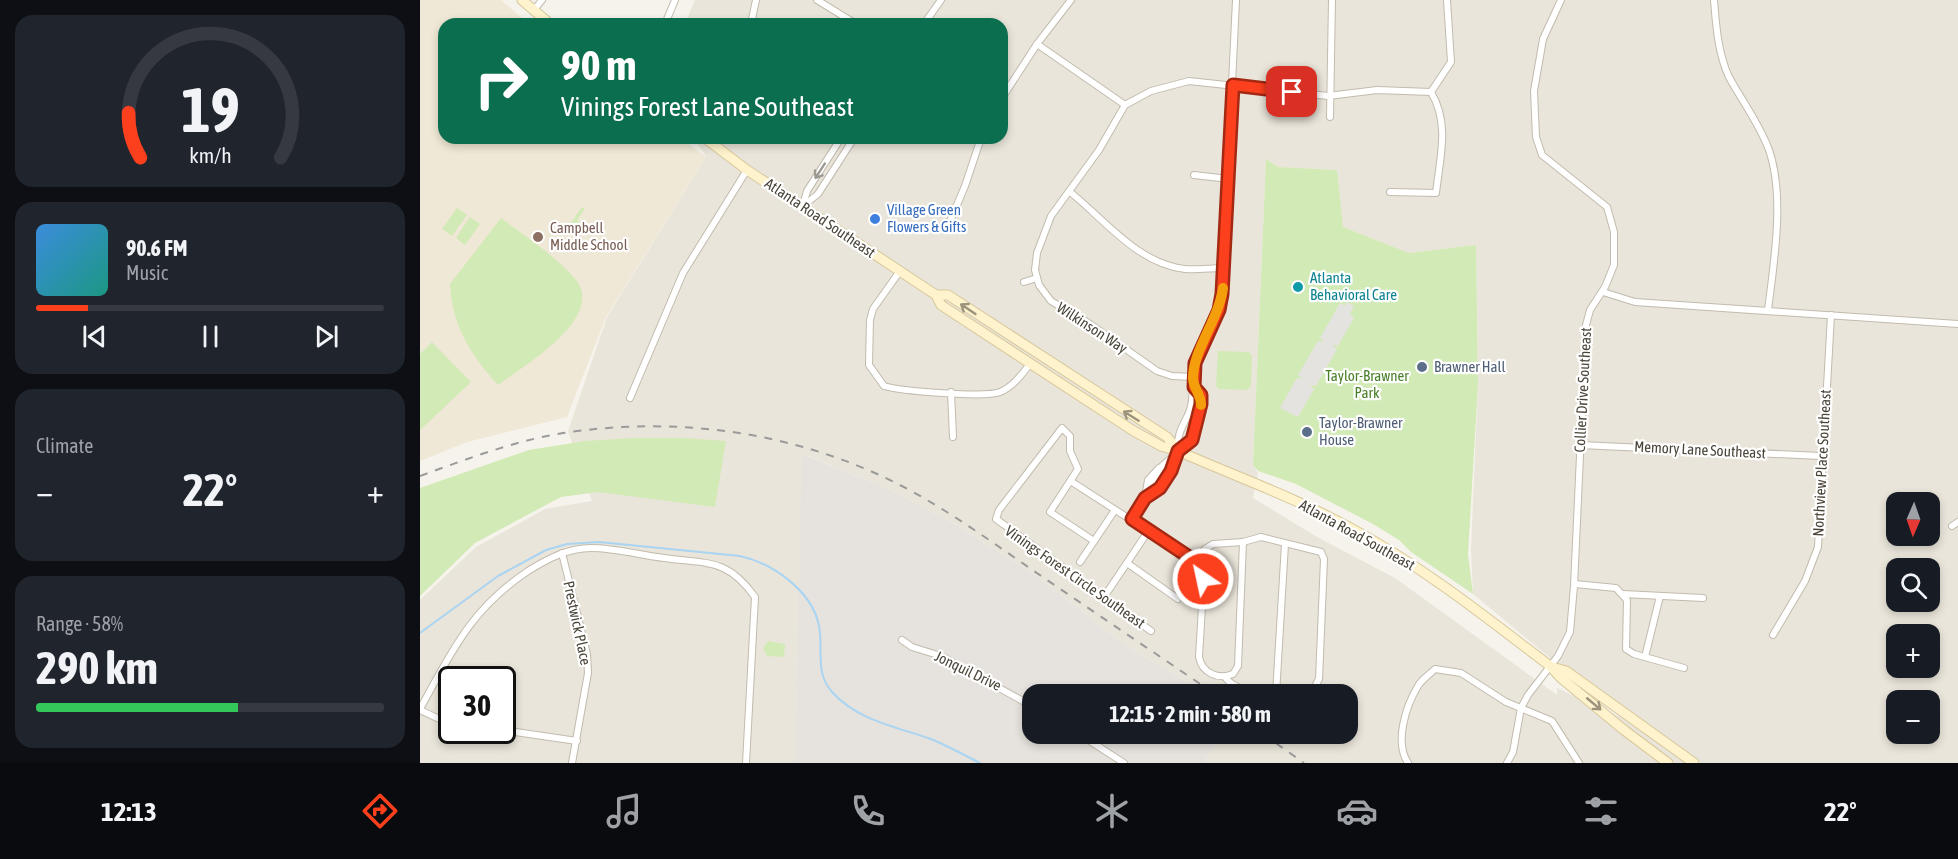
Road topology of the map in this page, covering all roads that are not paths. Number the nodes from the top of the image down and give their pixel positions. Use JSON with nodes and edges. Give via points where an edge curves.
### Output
{"nodes":[{"id":1,"x":542,"y":0,"type":"edge"},
{"id":2,"x":675,"y":0,"type":"edge"},
{"id":3,"x":756,"y":0,"type":"edge"},
{"id":4,"x":817,"y":0,"type":"edge"},
{"id":5,"x":941,"y":0,"type":"edge"},
{"id":6,"x":1071,"y":0,"type":"edge"},
{"id":7,"x":1236,"y":0,"type":"edge"},
{"id":8,"x":1332,"y":0,"type":"edge"},
{"id":9,"x":1447,"y":0,"type":"edge"},
{"id":10,"x":1561,"y":0,"type":"edge"},
{"id":11,"x":1714,"y":0,"type":"edge"},
{"id":12,"x":529,"y":4,"type":"edge"},
{"id":13,"x":544,"y":18,"type":"edge"},
{"id":14,"x":668,"y":18,"type":"edge"},
{"id":15,"x":752,"y":18,"type":"edge"},
{"id":16,"x":846,"y":18,"type":"edge"},
{"id":17,"x":928,"y":18,"type":"edge"},
{"id":18,"x":1037,"y":44,"type":"junction"},
{"id":19,"x":1233,"y":85,"type":"junction"},
{"id":20,"x":1008,"y":89,"type":"edge"},
{"id":21,"x":1431,"y":92,"type":"junction"},
{"id":22,"x":1328,"y":96,"type":"junction"},
{"id":23,"x":1125,"y":105,"type":"junction"},
{"id":24,"x":1330,"y":117,"type":"dead end"},
{"id":25,"x":716,"y":144,"type":"edge"},
{"id":26,"x":837,"y":144,"type":"edge"},
{"id":27,"x":850,"y":144,"type":"edge"},
{"id":28,"x":979,"y":144,"type":"edge"},
{"id":29,"x":747,"y":170,"type":"junction"},
{"id":30,"x":1194,"y":175,"type":"dead end"},
{"id":31,"x":1229,"y":179,"type":"junction"},
{"id":32,"x":1070,"y":192,"type":"junction"},
{"id":33,"x":1390,"y":192,"type":"dead end"},
{"id":34,"x":803,"y":206,"type":"junction"},
{"id":35,"x":948,"y":226,"type":"dead end"},
{"id":36,"x":1223,"y":268,"type":"junction"},
{"id":37,"x":900,"y":271,"type":"junction"},
{"id":38,"x":1037,"y":278,"type":"junction"},
{"id":39,"x":1024,"y":282,"type":"dead end"},
{"id":40,"x":1603,"y":291,"type":"junction"},
{"id":41,"x":936,"y":295,"type":"junction"},
{"id":42,"x":1768,"y":310,"type":"junction"},
{"id":43,"x":1831,"y":315,"type":"junction"},
{"id":44,"x":1958,"y":324,"type":"edge"},
{"id":45,"x":1030,"y":364,"type":"junction"},
{"id":46,"x":1193,"y":377,"type":"junction"},
{"id":47,"x":1194,"y":387,"type":"junction"},
{"id":48,"x":951,"y":392,"type":"junction"},
{"id":49,"x":630,"y":398,"type":"dead end"},
{"id":50,"x":953,"y":437,"type":"dead end"},
{"id":51,"x":1580,"y":445,"type":"junction"},
{"id":52,"x":1178,"y":451,"type":"junction"},
{"id":53,"x":1821,"y":456,"type":"junction"},
{"id":54,"x":1072,"y":482,"type":"junction"},
{"id":55,"x":1145,"y":498,"type":"junction"},
{"id":56,"x":1115,"y":510,"type":"junction"},
{"id":57,"x":1132,"y":519,"type":"junction"},
{"id":58,"x":1149,"y":530,"type":"junction"},
{"id":59,"x":1094,"y":541,"type":"junction"},
{"id":60,"x":1243,"y":542,"type":"junction"},
{"id":61,"x":1285,"y":544,"type":"junction"},
{"id":62,"x":562,"y":553,"type":"junction"},
{"id":63,"x":1196,"y":561,"type":"junction"},
{"id":64,"x":1080,"y":562,"type":"dead end"},
{"id":65,"x":1127,"y":563,"type":"junction"},
{"id":66,"x":1575,"y":584,"type":"junction"},
{"id":67,"x":1623,"y":594,"type":"junction"},
{"id":68,"x":1660,"y":596,"type":"junction"},
{"id":69,"x":1104,"y":597,"type":"junction"},
{"id":70,"x":1703,"y":598,"type":"dead end"},
{"id":71,"x":1178,"y":599,"type":"dead end"},
{"id":72,"x":1151,"y":631,"type":"dead end"},
{"id":73,"x":1773,"y":635,"type":"dead end"},
{"id":74,"x":902,"y":640,"type":"dead end"},
{"id":75,"x":1645,"y":657,"type":"junction"},
{"id":76,"x":1550,"y":666,"type":"junction"},
{"id":77,"x":1684,"y":668,"type":"dead end"},
{"id":78,"x":1225,"y":677,"type":"junction"},
{"id":79,"x":1233,"y":684,"type":"edge"},
{"id":80,"x":1278,"y":684,"type":"edge"},
{"id":81,"x":1316,"y":684,"type":"edge"},
{"id":82,"x":1022,"y":701,"type":"edge"},
{"id":83,"x":1521,"y":708,"type":"junction"},
{"id":84,"x":420,"y":710,"type":"edge"},
{"id":85,"x":438,"y":718,"type":"edge"},
{"id":86,"x":516,"y":732,"type":"edge"},
{"id":87,"x":577,"y":741,"type":"junction"},
{"id":88,"x":1095,"y":744,"type":"edge"},
{"id":89,"x":572,"y":763,"type":"edge"},
{"id":90,"x":746,"y":763,"type":"edge"},
{"id":91,"x":1124,"y":763,"type":"edge"},
{"id":92,"x":1408,"y":763,"type":"edge"},
{"id":93,"x":1507,"y":763,"type":"edge"},
{"id":94,"x":1579,"y":763,"type":"edge"},
{"id":95,"x":1668,"y":763,"type":"edge"},
{"id":96,"x":1694,"y":763,"type":"edge"}],
"edges":[{"from":1,"to":12,"type":"street"},
{"from":2,"to":14,"type":"street"},
{"from":3,"to":15,"type":"street"},
{"from":4,"to":16,"type":"street"},
{"from":5,"to":17,"type":"street"},
{"from":6,"to":18,"type":"street"},
{"from":7,"to":19,"type":"street"},
{"from":8,"to":22,"type":"street"},
{"from":9,"to":21,"type":"street","via":[[1451,62]]},
{"from":10,"to":40,"type":"street","name":"Collier Drive Southeast","via":[[1543,39],[1534,91],[1536,137],[1542,155],[1608,207],[1614,257]]},
{"from":11,"to":42,"type":"street","via":[[1728,75],[1754,116],[1773,167],[1775,257]]},
{"from":12,"to":13,"type":"main road"},
{"from":18,"to":20,"type":"street"},
{"from":18,"to":23,"type":"street"},
{"from":19,"to":22,"type":"street"},
{"from":19,"to":23,"type":"street","via":[[1176,83]]},
{"from":19,"to":31,"type":"street"},
{"from":21,"to":22,"type":"street","via":[[1377,90]]},
{"from":21,"to":33,"type":"street","via":[[1443,121],[1436,193]]},
{"from":22,"to":24,"type":"street"},
{"from":23,"to":32,"type":"street"},
{"from":25,"to":29,"type":"main road","name":"Atlanta Road Southeast"},
{"from":26,"to":34,"type":"street","one_way":true,"via":[[807,191]]},
{"from":27,"to":34,"type":"street","via":[[818,194]]},
{"from":28,"to":35,"type":"street"},
{"from":29,"to":34,"type":"main road","name":"Atlanta Road Southeast"},
{"from":29,"to":49,"type":"street","via":[[683,273]]},
{"from":30,"to":31,"type":"street"},
{"from":31,"to":36,"type":"street"},
{"from":32,"to":36,"type":"street","via":[[1150,258],[1185,269]]},
{"from":32,"to":38,"type":"street","via":[[1051,216],[1041,241],[1035,262]]},
{"from":34,"to":37,"type":"main road","name":"Atlanta Road Southeast"},
{"from":36,"to":46,"type":"street","via":[[1219,310],[1195,363]]},
{"from":37,"to":41,"type":"main road","name":"Atlanta Road Southeast"},
{"from":37,"to":48,"type":"street","via":[[873,309],[869,365],[884,386],[893,389]]},
{"from":38,"to":39,"type":"street"},
{"from":38,"to":46,"type":"street","name":"Wilkinson Way","via":[[1051,301],[1157,371]]},
{"from":40,"to":42,"type":"street","via":[[1635,302]]},
{"from":40,"to":51,"type":"street","name":"Collier Drive Southeast","via":[[1587,320]]},
{"from":41,"to":45,"type":"main road","name":"Atlanta Road Southeast","via":[[941,305]]},
{"from":52,"to":41,"type":"main road","name":"Atlanta Road Southeast","one_way":true,"via":[[1167,437],[948,296]]},
{"from":42,"to":43,"type":"street"},
{"from":43,"to":44,"type":"street"},
{"from":43,"to":53,"type":"street","name":"Northview Place Southeast"},
{"from":45,"to":48,"type":"street","via":[[1011,386],[1000,392]]},
{"from":45,"to":52,"type":"main road","name":"Atlanta Road Southeast","via":[[1132,430]]},
{"from":46,"to":47,"type":"street"},
{"from":47,"to":52,"type":"street","via":[[1189,413],[1179,434]]},
{"from":47,"to":52,"type":"street","via":[[1201,395],[1201,412],[1192,440]]},
{"from":48,"to":50,"type":"street"},
{"from":51,"to":53,"type":"street","name":"Memory Lane Southeast"},
{"from":51,"to":66,"type":"street","name":"Collier Drive Southeast"},
{"from":52,"to":55,"type":"street","via":[[1162,466]]},
{"from":52,"to":55,"type":"street","via":[[1160,488]]},
{"from":52,"to":76,"type":"main road","name":"Atlanta Road Southeast","via":[[1297,501],[1377,542],[1443,585]]},
{"from":53,"to":73,"type":"street","name":"Northview Place Southeast","via":[[1818,547],[1805,581]]},
{"from":54,"to":56,"type":"street"},
{"from":54,"to":59,"type":"street","via":[[1050,512]]},
{"from":54,"to":69,"type":"street","name":"Vinings Forest Circle Southeast","via":[[1078,470],[1070,451],[1070,435],[1062,428],[996,519]]},
{"from":55,"to":57,"type":"street"},
{"from":56,"to":57,"type":"street"},
{"from":56,"to":59,"type":"street","name":"Vinings Forest Circle Southeast"},
{"from":57,"to":58,"type":"street"},
{"from":58,"to":63,"type":"street"},
{"from":58,"to":65,"type":"street"},
{"from":59,"to":64,"type":"street","name":"Vinings Forest Circle Southeast"},
{"from":60,"to":61,"type":"street","via":[[1262,537]]},
{"from":60,"to":63,"type":"street","via":[[1213,544]]},
{"from":60,"to":78,"type":"street","via":[[1238,666]]},
{"from":61,"to":80,"type":"street"},
{"from":61,"to":81,"type":"street","via":[[1314,549],[1324,559]]},
{"from":62,"to":84,"type":"street","via":[[545,560],[488,601],[467,628]]},
{"from":62,"to":87,"type":"street","name":"Prestwick Place","via":[[587,654],[586,696]]},
{"from":62,"to":90,"type":"street","via":[[591,548],[721,567],[740,577],[755,597]]},
{"from":63,"to":78,"type":"street","via":[[1204,572],[1200,663],[1209,673]]},
{"from":65,"to":69,"type":"street"},
{"from":65,"to":71,"type":"street"},
{"from":66,"to":67,"type":"street","via":[[1616,588]]},
{"from":66,"to":76,"type":"street","name":"Collier Drive Southeast","via":[[1570,632]]},
{"from":67,"to":68,"type":"street"},
{"from":67,"to":75,"type":"street","via":[[1627,600],[1626,649]]},
{"from":68,"to":70,"type":"street"},
{"from":68,"to":75,"type":"street"},
{"from":69,"to":72,"type":"street","name":"Vinings Forest Circle Southeast"},
{"from":74,"to":82,"type":"street","name":"Jonquil Drive","via":[[941,656]]},
{"from":75,"to":77,"type":"street"},
{"from":76,"to":83,"type":"street","name":"Collier Drive Southeast"},
{"from":76,"to":95,"type":"main road","name":"Atlanta Road Southeast","one_way":true},
{"from":76,"to":96,"type":"main road","name":"Atlanta Road Southeast","via":[[1566,671]]},
{"from":78,"to":79,"type":"street"},
{"from":83,"to":92,"type":"street","via":[[1488,693],[1461,673],[1435,669],[1418,685],[1409,709],[1400,743]]},
{"from":83,"to":93,"type":"street","via":[[1513,752]]},
{"from":83,"to":94,"type":"street","via":[[1552,721]]},
{"from":84,"to":85,"type":"street"},
{"from":86,"to":87,"type":"street"},
{"from":87,"to":89,"type":"street","name":"Prestwick Place"},
{"from":88,"to":91,"type":"street"}]}
